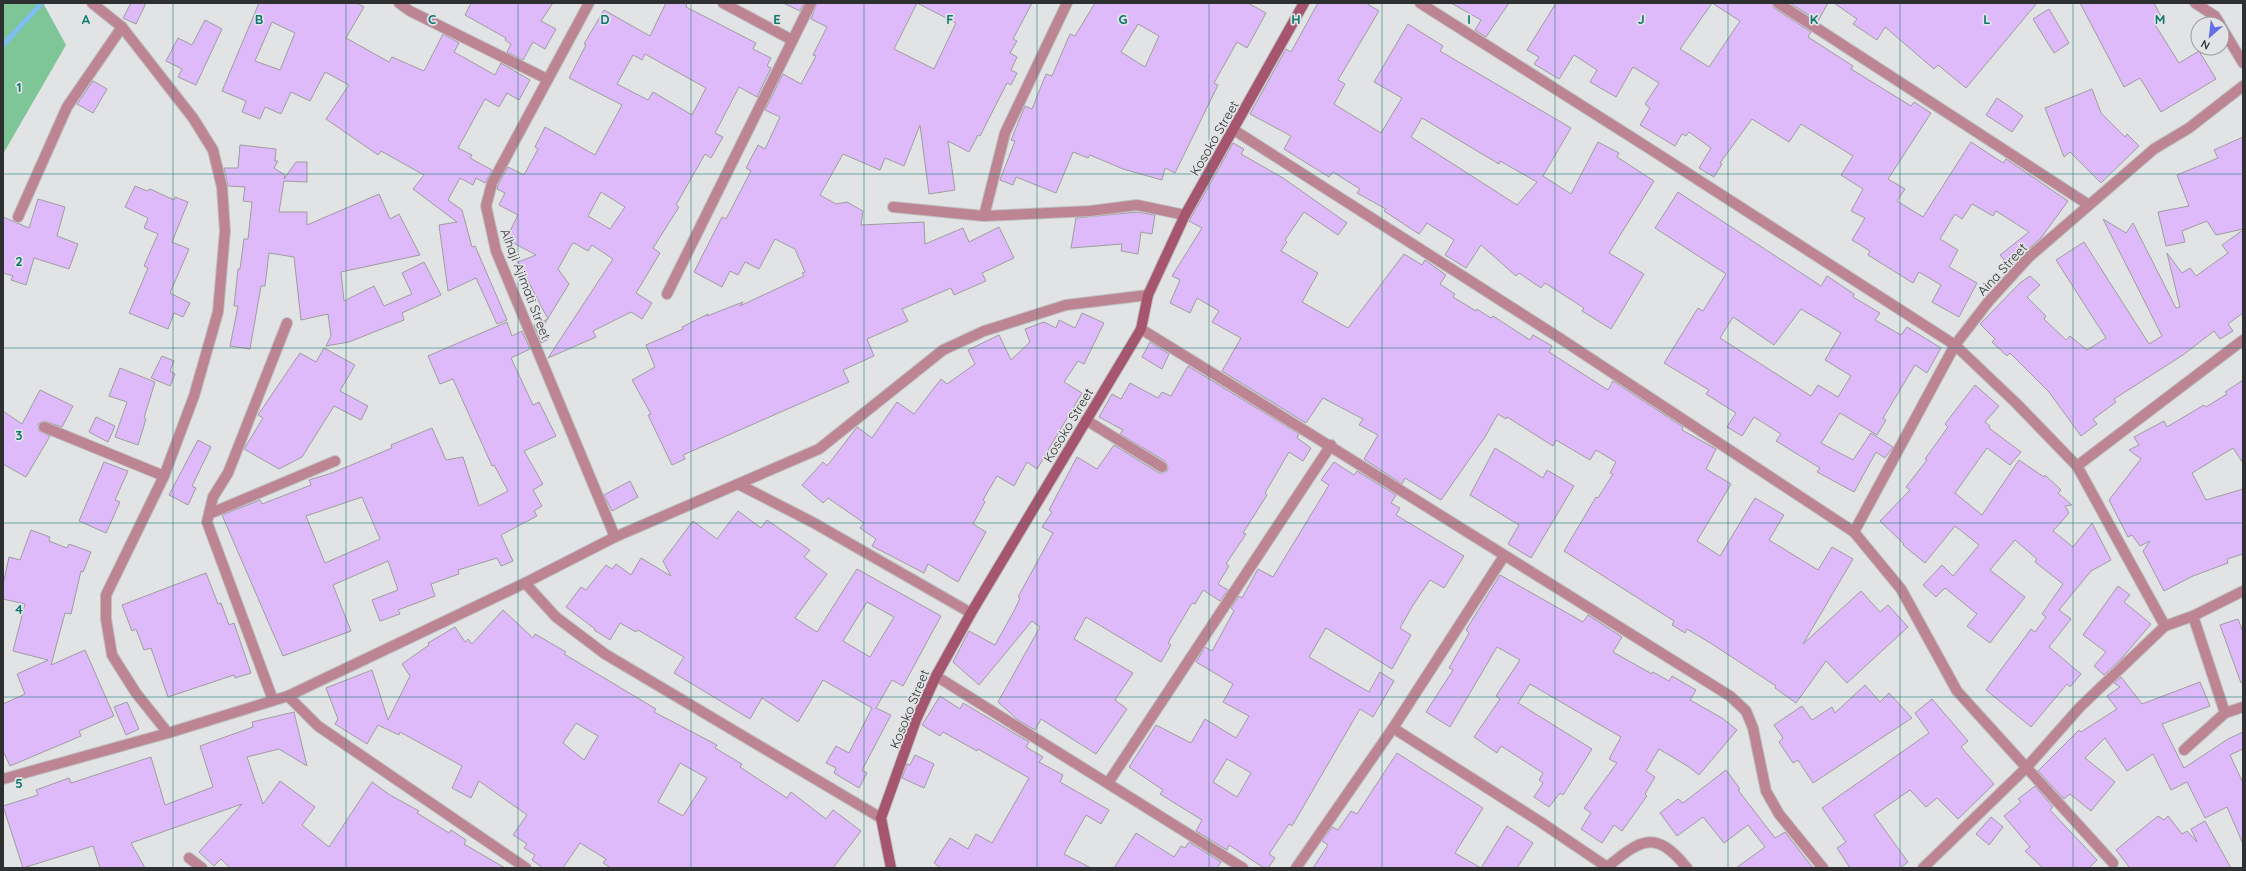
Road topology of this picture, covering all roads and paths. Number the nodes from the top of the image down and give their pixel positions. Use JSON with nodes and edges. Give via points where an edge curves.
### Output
{"nodes":[{"id":1,"x":92,"y":3,"type":"edge"},
{"id":2,"x":398,"y":3,"type":"edge"},
{"id":3,"x":589,"y":3,"type":"edge"},
{"id":4,"x":723,"y":3,"type":"edge"},
{"id":5,"x":811,"y":3,"type":"edge"},
{"id":6,"x":1067,"y":3,"type":"edge"},
{"id":7,"x":1304,"y":3,"type":"edge"},
{"id":8,"x":1420,"y":3,"type":"edge"},
{"id":9,"x":2195,"y":3,"type":"edge"},
{"id":10,"x":1780,"y":4,"type":"edge"},
{"id":11,"x":2215,"y":16,"type":"edge"},
{"id":12,"x":122,"y":27,"type":"junction"},
{"id":13,"x":792,"y":40,"type":"junction"},
{"id":14,"x":2230,"y":41,"type":"edge"},
{"id":15,"x":2243,"y":63,"type":"edge"},
{"id":16,"x":547,"y":79,"type":"junction"},
{"id":17,"x":2243,"y":86,"type":"edge"},
{"id":18,"x":1234,"y":130,"type":"junction"},
{"id":19,"x":2089,"y":205,"type":"junction"},
{"id":20,"x":893,"y":207,"type":"dead end"},
{"id":21,"x":1185,"y":215,"type":"junction"},
{"id":22,"x":984,"y":216,"type":"junction"},
{"id":23,"x":18,"y":217,"type":"dead end"},
{"id":24,"x":667,"y":294,"type":"dead end"},
{"id":25,"x":1148,"y":295,"type":"junction"},
{"id":26,"x":287,"y":322,"type":"dead end"},
{"id":27,"x":1140,"y":329,"type":"junction"},
{"id":28,"x":2243,"y":340,"type":"edge"},
{"id":29,"x":1955,"y":345,"type":"junction"},
{"id":30,"x":1086,"y":420,"type":"junction"},
{"id":31,"x":44,"y":428,"type":"dead end"},
{"id":32,"x":1331,"y":445,"type":"junction"},
{"id":33,"x":335,"y":461,"type":"dead end"},
{"id":34,"x":2077,"y":466,"type":"junction"},
{"id":35,"x":1162,"y":467,"type":"dead end"},
{"id":36,"x":164,"y":476,"type":"junction"},
{"id":37,"x":740,"y":485,"type":"junction"},
{"id":38,"x":210,"y":514,"type":"junction"},
{"id":39,"x":1854,"y":532,"type":"junction"},
{"id":40,"x":615,"y":537,"type":"junction"},
{"id":41,"x":1504,"y":556,"type":"junction"},
{"id":42,"x":525,"y":583,"type":"junction"},
{"id":43,"x":2243,"y":591,"type":"edge"},
{"id":44,"x":971,"y":613,"type":"junction"},
{"id":45,"x":2193,"y":616,"type":"junction"},
{"id":46,"x":2165,"y":626,"type":"junction"},
{"id":47,"x":936,"y":676,"type":"junction"},
{"id":48,"x":288,"y":696,"type":"junction"},
{"id":49,"x":273,"y":700,"type":"junction"},
{"id":50,"x":2243,"y":707,"type":"edge"},
{"id":51,"x":2225,"y":713,"type":"junction"},
{"id":52,"x":1393,"y":728,"type":"junction"},
{"id":53,"x":168,"y":733,"type":"junction"},
{"id":54,"x":2184,"y":750,"type":"dead end"},
{"id":55,"x":2026,"y":768,"type":"junction"},
{"id":56,"x":3,"y":779,"type":"edge"},
{"id":57,"x":1108,"y":783,"type":"junction"},
{"id":58,"x":881,"y":818,"type":"junction"},
{"id":59,"x":189,"y":858,"type":"dead end"},
{"id":60,"x":2113,"y":862,"type":"dead end"},
{"id":61,"x":202,"y":868,"type":"edge"},
{"id":62,"x":526,"y":868,"type":"edge"},
{"id":63,"x":891,"y":868,"type":"edge"},
{"id":64,"x":1243,"y":868,"type":"edge"},
{"id":65,"x":1296,"y":868,"type":"edge"},
{"id":66,"x":1606,"y":868,"type":"edge"},
{"id":67,"x":1687,"y":868,"type":"edge"},
{"id":68,"x":1823,"y":868,"type":"edge"},
{"id":69,"x":1923,"y":868,"type":"edge"}],
"edges":[{"from":1,"to":12,"type":"street"},
{"from":2,"to":16,"type":"street"},
{"from":3,"to":16,"type":"street","name":"Alhaji Ajimati Street"},
{"from":4,"to":13,"type":"street"},
{"from":5,"to":13,"type":"street"},
{"from":6,"to":22,"type":"street","via":[[1004,133]]},
{"from":7,"to":18,"type":"street","name":"Kosoko Street"},
{"from":8,"to":29,"type":"street"},
{"from":9,"to":11,"type":"street"},
{"from":10,"to":19,"type":"street"},
{"from":12,"to":23,"type":"street","via":[[67,107]]},
{"from":12,"to":36,"type":"street","via":[[194,118],[213,150],[222,187],[225,232],[218,312],[194,396]]},
{"from":13,"to":24,"type":"street"},
{"from":14,"to":15,"type":"street"},
{"from":16,"to":40,"type":"street","name":"Alhaji Ajimati Street","via":[[492,183],[486,206],[496,251]]},
{"from":17,"to":19,"type":"street","name":"Aina Street","via":[[2189,128],[2154,150]]},
{"from":18,"to":21,"type":"street","name":"Kosoko Street"},
{"from":18,"to":39,"type":"street","via":[[1552,333]]},
{"from":19,"to":29,"type":"street","name":"Aina Street","via":[[2029,257],[1989,301]]},
{"from":20,"to":22,"type":"street"},
{"from":21,"to":22,"type":"street","via":[[1137,205],[1090,211]]},
{"from":21,"to":25,"type":"street","name":"Kosoko Street"},
{"from":25,"to":27,"type":"street","name":"Kosoko Street"},
{"from":25,"to":37,"type":"street","via":[[1066,305],[977,334],[943,350],[819,449]]},
{"from":26,"to":38,"type":"street","via":[[228,473],[213,497]]},
{"from":27,"to":30,"type":"street","name":"Kosoko Street"},
{"from":27,"to":32,"type":"street"},
{"from":28,"to":34,"type":"street"},
{"from":29,"to":34,"type":"street"},
{"from":29,"to":39,"type":"street","name":"Aina Street"},
{"from":30,"to":35,"type":"street"},
{"from":30,"to":44,"type":"street","name":"Kosoko Street"},
{"from":31,"to":36,"type":"street"},
{"from":32,"to":41,"type":"street"},
{"from":32,"to":57,"type":"street"},
{"from":33,"to":38,"type":"street"},
{"from":34,"to":46,"type":"street"},
{"from":36,"to":53,"type":"street","via":[[106,595],[106,619],[112,655],[136,693]]},
{"from":37,"to":40,"type":"street"},
{"from":37,"to":44,"type":"street","via":[[814,523]]},
{"from":38,"to":49,"type":"street","via":[[207,522]]},
{"from":39,"to":55,"type":"street","via":[[1901,589],[1958,691]]},
{"from":40,"to":42,"type":"street"},
{"from":41,"to":52,"type":"street"},
{"from":41,"to":68,"type":"street","via":[[1730,696],[1746,711],[1754,728],[1766,790],[1779,814]]},
{"from":42,"to":48,"type":"street"},
{"from":42,"to":58,"type":"street","via":[[556,617],[605,654]]},
{"from":43,"to":45,"type":"street"},
{"from":44,"to":47,"type":"street","name":"Kosoko Street"},
{"from":45,"to":46,"type":"street"},
{"from":45,"to":51,"type":"street"},
{"from":46,"to":55,"type":"street","via":[[2080,707]]},
{"from":47,"to":57,"type":"street"},
{"from":47,"to":58,"type":"street","name":"Kosoko Street","via":[[916,720]]},
{"from":48,"to":49,"type":"street"},
{"from":48,"to":62,"type":"street","via":[[318,726]]},
{"from":49,"to":53,"type":"street"},
{"from":50,"to":51,"type":"street"},
{"from":51,"to":54,"type":"street"},
{"from":52,"to":65,"type":"street"},
{"from":52,"to":66,"type":"street"},
{"from":53,"to":56,"type":"street"},
{"from":55,"to":60,"type":"street"},
{"from":55,"to":69,"type":"street"},
{"from":57,"to":64,"type":"street"},
{"from":58,"to":63,"type":"street"},
{"from":59,"to":61,"type":"street"},
{"from":66,"to":67,"type":"street","via":[[1632,848],[1647,841],[1665,846]]}]}
